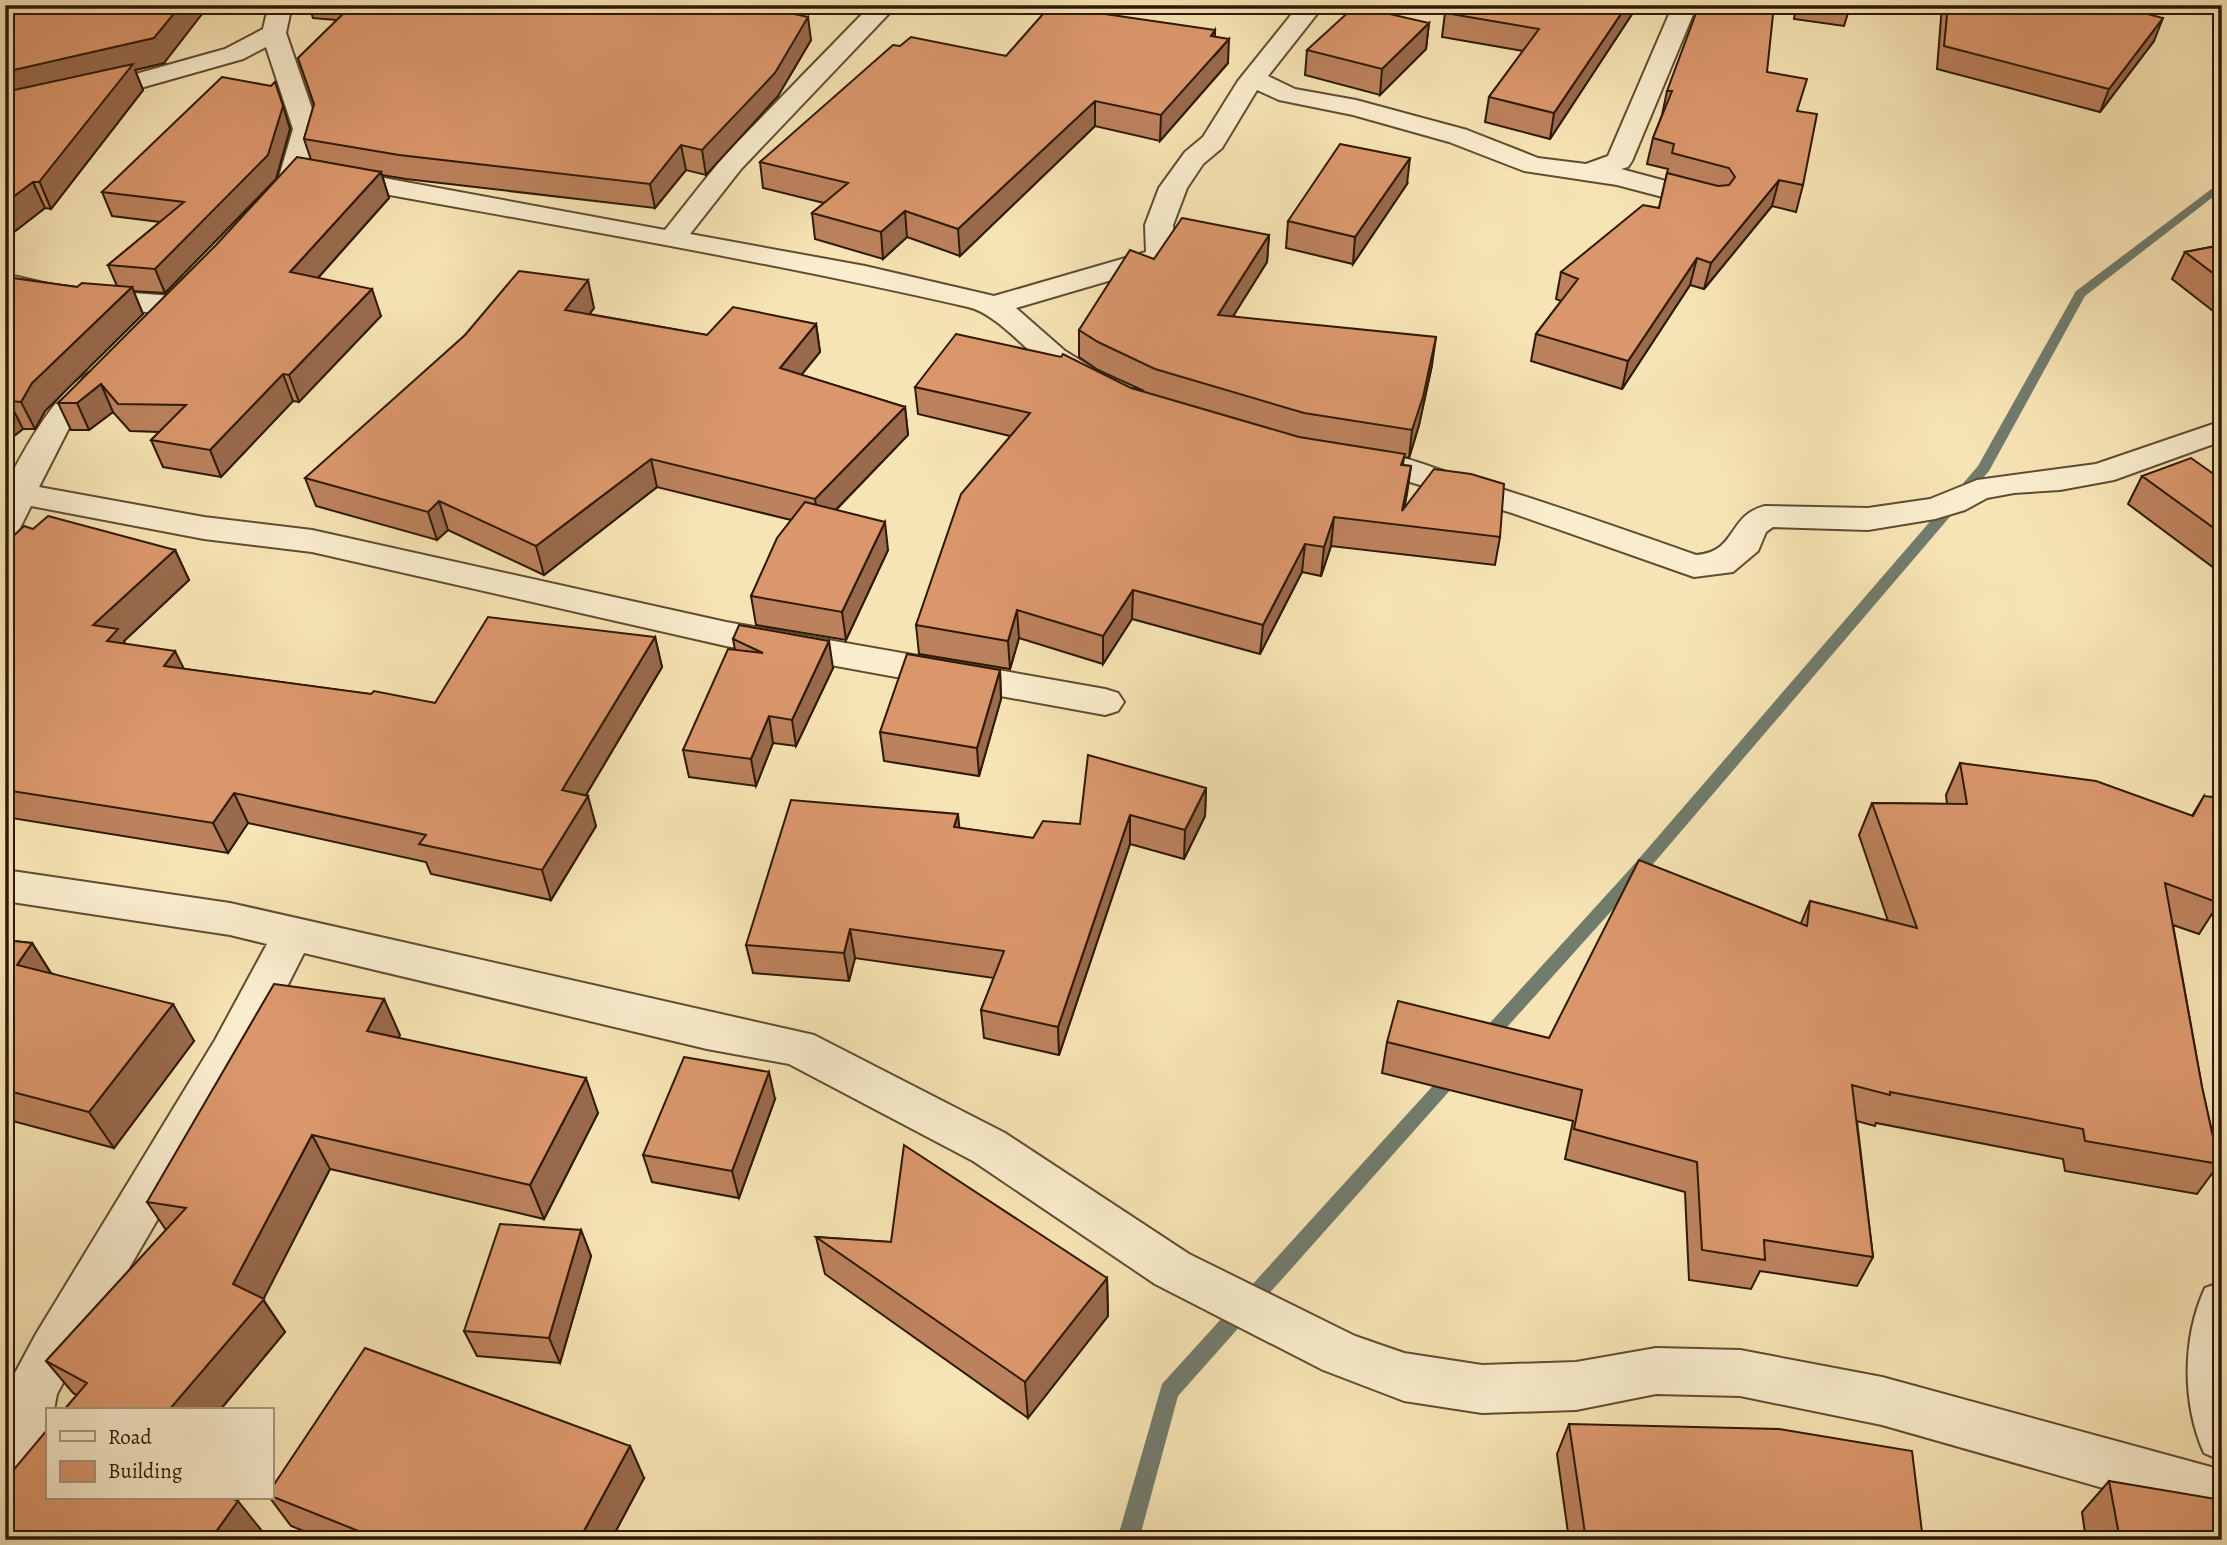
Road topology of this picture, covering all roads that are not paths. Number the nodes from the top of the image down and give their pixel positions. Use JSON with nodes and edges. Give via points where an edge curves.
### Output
{"nodes":[{"id":1,"x":287,"y":5,"type":"edge"},
{"id":2,"x":885,"y":5,"type":"edge"},
{"id":3,"x":1312,"y":5,"type":"edge"},
{"id":4,"x":1685,"y":5,"type":"edge"},
{"id":5,"x":274,"y":33,"type":"junction"},
{"id":6,"x":1253,"y":79,"type":"junction"},
{"id":7,"x":10,"y":105,"type":"edge"},
{"id":8,"x":294,"y":170,"type":"junction"},
{"id":9,"x":1587,"y":173,"type":"junction"},
{"id":10,"x":1712,"y":202,"type":"edge"},
{"id":11,"x":257,"y":219,"type":"edge"},
{"id":12,"x":671,"y":240,"type":"junction"},
{"id":13,"x":5,"y":283,"type":"edge"},
{"id":14,"x":990,"y":306,"type":"junction"},
{"id":15,"x":145,"y":333,"type":"edge"},
{"id":16,"x":116,"y":362,"type":"edge"},
{"id":17,"x":1120,"y":395,"type":"edge"},
{"id":18,"x":2222,"y":430,"type":"edge"},
{"id":19,"x":1324,"y":457,"type":"edge"},
{"id":20,"x":13,"y":492,"type":"edge"},
{"id":21,"x":5,"y":526,"type":"edge"},
{"id":22,"x":1105,"y":702,"type":"dead end"},
{"id":23,"x":5,"y":886,"type":"edge"},
{"id":24,"x":293,"y":933,"type":"junction"},
{"id":25,"x":2222,"y":1304,"type":"edge"},
{"id":26,"x":2222,"y":1436,"type":"edge"},
{"id":27,"x":5,"y":1453,"type":"edge"},
{"id":28,"x":2222,"y":1496,"type":"edge"}],
"edges":[{"from":1,"to":5,"type":"street","via":[[279,12]]},
{"from":2,"to":12,"type":"street","via":[[732,163]]},
{"from":3,"to":6,"type":"street"},
{"from":4,"to":9,"type":"street","via":[[1619,161]]},
{"from":5,"to":7,"type":"street","via":[[234,54],[135,82]]},
{"from":5,"to":8,"type":"street","via":[[306,129]]},
{"from":6,"to":9,"type":"street","via":[[1288,96],[1356,108],[1458,136],[1533,165]]},
{"from":6,"to":14,"type":"street","via":[[1213,142],[1194,158],[1173,188],[1159,225],[1161,251],[1156,258]]},
{"from":8,"to":11,"type":"street","via":[[291,182]]},
{"from":8,"to":12,"type":"street"},
{"from":9,"to":10,"type":"street"},
{"from":12,"to":14,"type":"street","via":[[864,275]]},
{"from":13,"to":15,"type":"street","via":[[65,297],[181,297]]},
{"from":14,"to":17,"type":"street","via":[[1086,379]]},
{"from":16,"to":20,"type":"street","via":[[58,420]]},
{"from":18,"to":19,"type":"street","via":[[2102,473],[1977,490],[1935,509],[1868,520],[1765,516],[1751,527],[1746,543],[1721,564],[1694,566],[1524,506],[1391,466]]},
{"from":20,"to":21,"type":"street"},
{"from":20,"to":22,"type":"street","via":[[204,528],[312,541],[726,634]]},
{"from":23,"to":24,"type":"street","via":[[230,919]]},
{"from":24,"to":27,"type":"street","via":[[231,1053],[54,1350],[33,1390],[22,1441]]},
{"from":24,"to":28,"type":"street","via":[[707,1031],[798,1048],[989,1147],[1172,1269],[1341,1354],[1404,1377],[1482,1389],[1576,1386],[1656,1371],[1740,1373],[1882,1401]]},
{"from":25,"to":26,"type":"street","via":[[2214,1359],[2215,1417]]}]}
